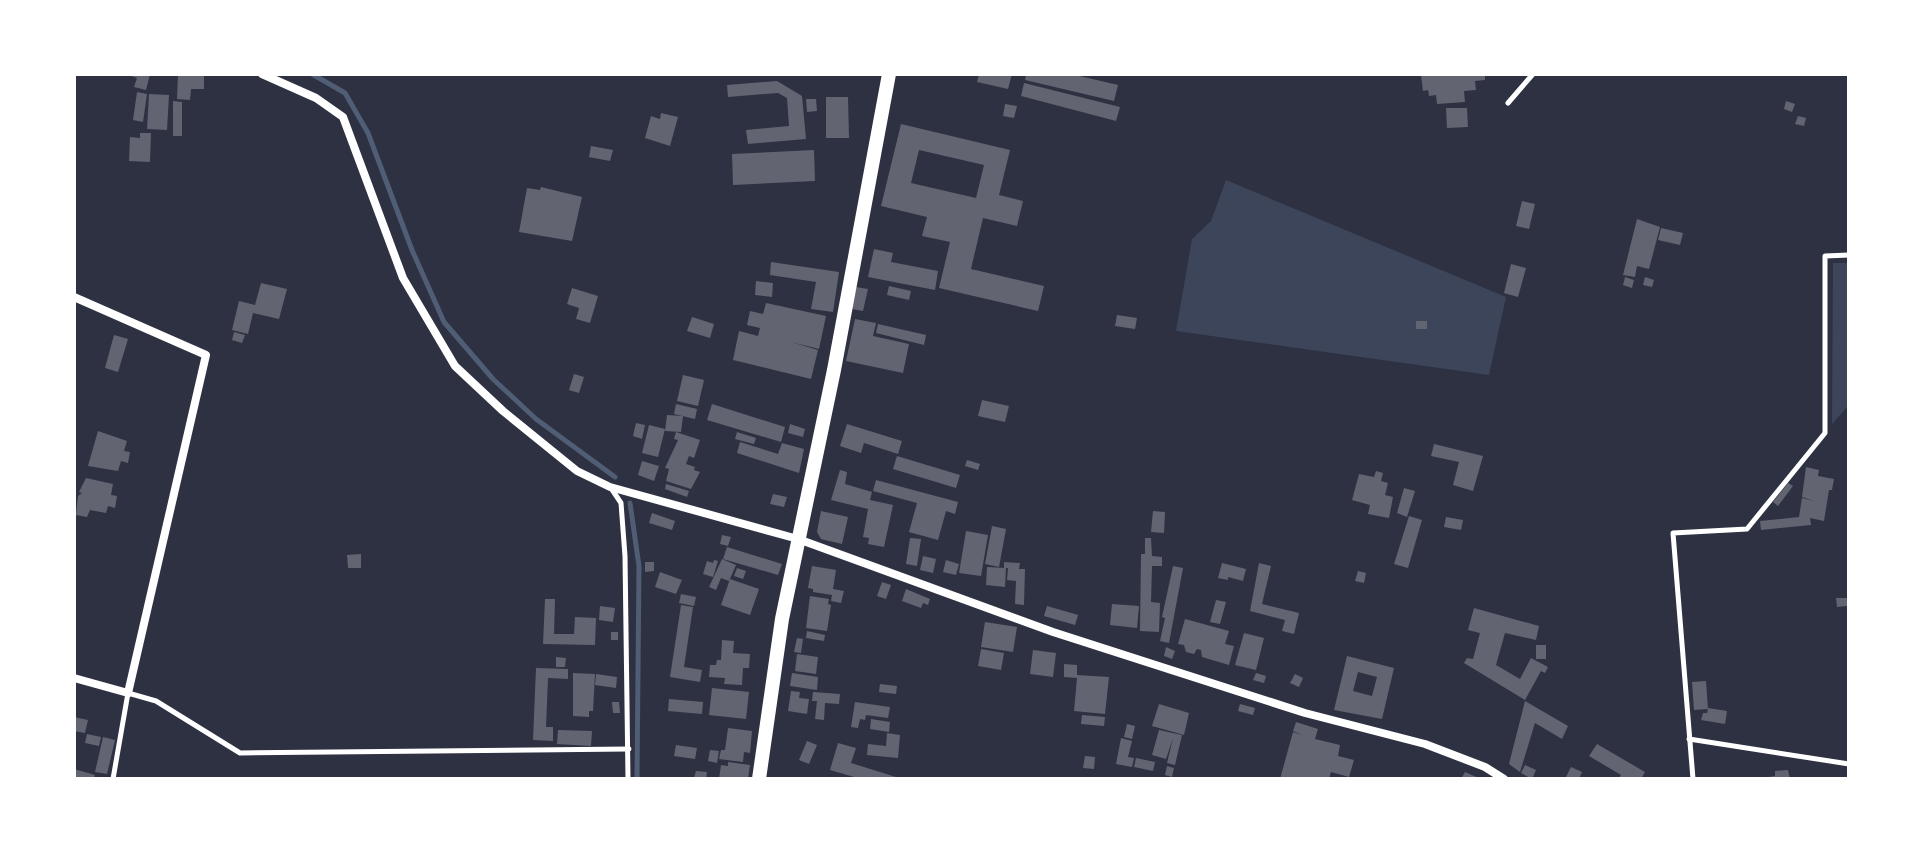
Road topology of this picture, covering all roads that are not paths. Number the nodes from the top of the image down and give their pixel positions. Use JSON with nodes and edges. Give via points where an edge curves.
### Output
{"nodes":[{"id":1,"x":262,"y":74,"type":"edge"},
{"id":2,"x":889,"y":74,"type":"edge"},
{"id":3,"x":1533,"y":74,"type":"edge"},
{"id":4,"x":1508,"y":103,"type":"dead end"},
{"id":5,"x":1849,"y":255,"type":"edge"},
{"id":6,"x":74,"y":297,"type":"edge"},
{"id":7,"x":613,"y":488,"type":"junction"},
{"id":8,"x":798,"y":539,"type":"junction"},
{"id":9,"x":74,"y":678,"type":"edge"},
{"id":10,"x":128,"y":693,"type":"junction"},
{"id":11,"x":1689,"y":739,"type":"junction"},
{"id":12,"x":629,"y":749,"type":"junction"},
{"id":13,"x":1849,"y":764,"type":"edge"},
{"id":14,"x":113,"y":779,"type":"edge"},
{"id":15,"x":628,"y":779,"type":"edge"},
{"id":16,"x":759,"y":779,"type":"edge"},
{"id":17,"x":1504,"y":779,"type":"edge"},
{"id":18,"x":1693,"y":779,"type":"edge"}],
"edges":[{"from":1,"to":7,"type":"street","via":[[316,98],[343,117],[403,278],[455,366],[577,471]]},
{"from":2,"to":8,"type":"main road"},
{"from":3,"to":4,"type":"lane"},
{"from":5,"to":11,"type":"lane","via":[[1825,256],[1825,433],[1747,529],[1673,533]]},
{"from":6,"to":10,"type":"street","via":[[206,355]]},
{"from":7,"to":8,"type":"street"},
{"from":7,"to":12,"type":"lane","via":[[622,516]]},
{"from":8,"to":16,"type":"main road"},
{"from":8,"to":17,"type":"street","via":[[1053,632],[1305,713],[1425,744]]},
{"from":9,"to":10,"type":"street"},
{"from":10,"to":12,"type":"lane","via":[[156,701],[240,753]]},
{"from":10,"to":14,"type":"lane"},
{"from":11,"to":13,"type":"lane"},
{"from":11,"to":18,"type":"lane"},
{"from":12,"to":15,"type":"lane"}]}
